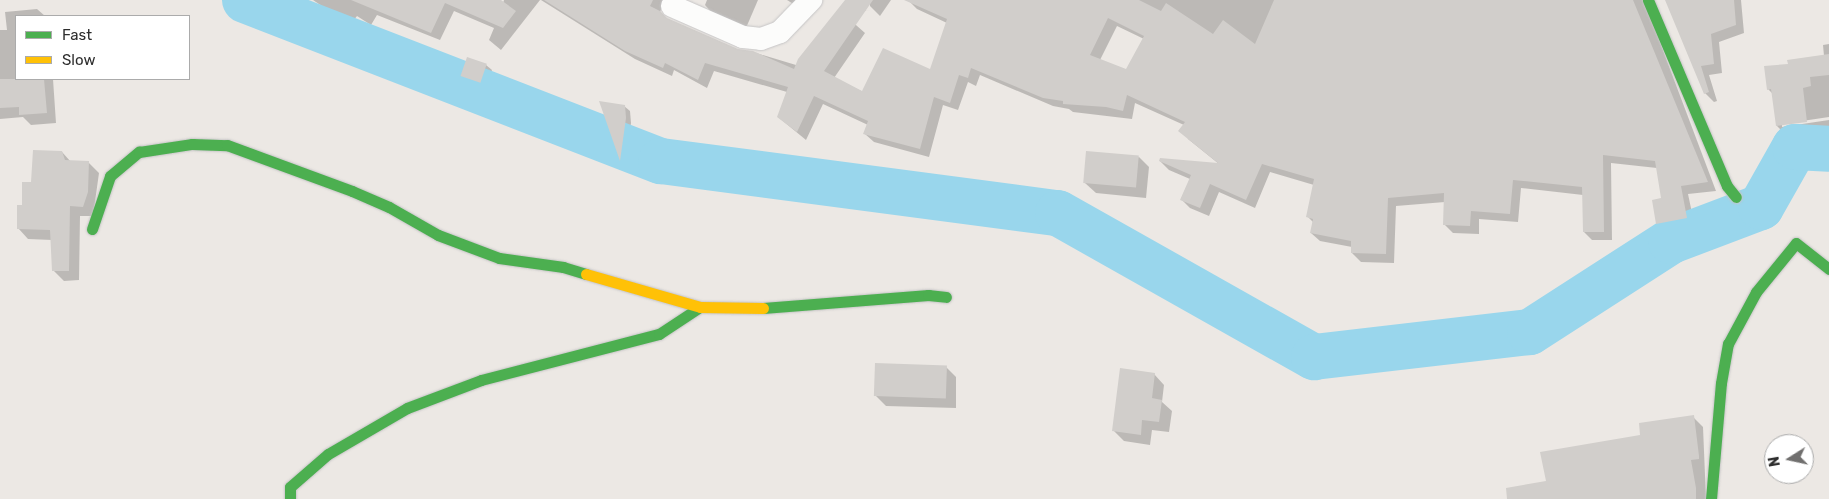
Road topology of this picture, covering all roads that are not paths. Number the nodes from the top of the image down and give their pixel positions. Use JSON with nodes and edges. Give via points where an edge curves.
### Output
{"nodes":[{"id":1,"x":811,"y":0,"type":"edge"},
{"id":2,"x":1648,"y":0,"type":"edge"},
{"id":3,"x":672,"y":6,"type":"dead end"},
{"id":4,"x":1736,"y":197,"type":"dead end"},
{"id":5,"x":92,"y":229,"type":"dead end"},
{"id":6,"x":1829,"y":269,"type":"edge"},
{"id":7,"x":946,"y":297,"type":"dead end"},
{"id":8,"x":700,"y":307,"type":"junction"},
{"id":9,"x":290,"y":499,"type":"edge"},
{"id":10,"x":1712,"y":499,"type":"edge"}],
"edges":[{"from":1,"to":3,"type":"street","via":[[780,32],[760,39],[743,37]]},
{"from":2,"to":4,"type":"street","via":[[1704,133]]},
{"from":5,"to":8,"type":"street","via":[[110,176],[139,152],[192,144],[226,144],[352,191],[438,235],[499,258],[563,267]]},
{"from":6,"to":10,"type":"street","via":[[1796,243],[1756,292],[1728,344],[1721,383]]},
{"from":7,"to":8,"type":"street","via":[[928,295],[757,309]]},
{"from":8,"to":9,"type":"street","via":[[659,334],[482,380],[407,408],[328,454],[290,487]]}]}
